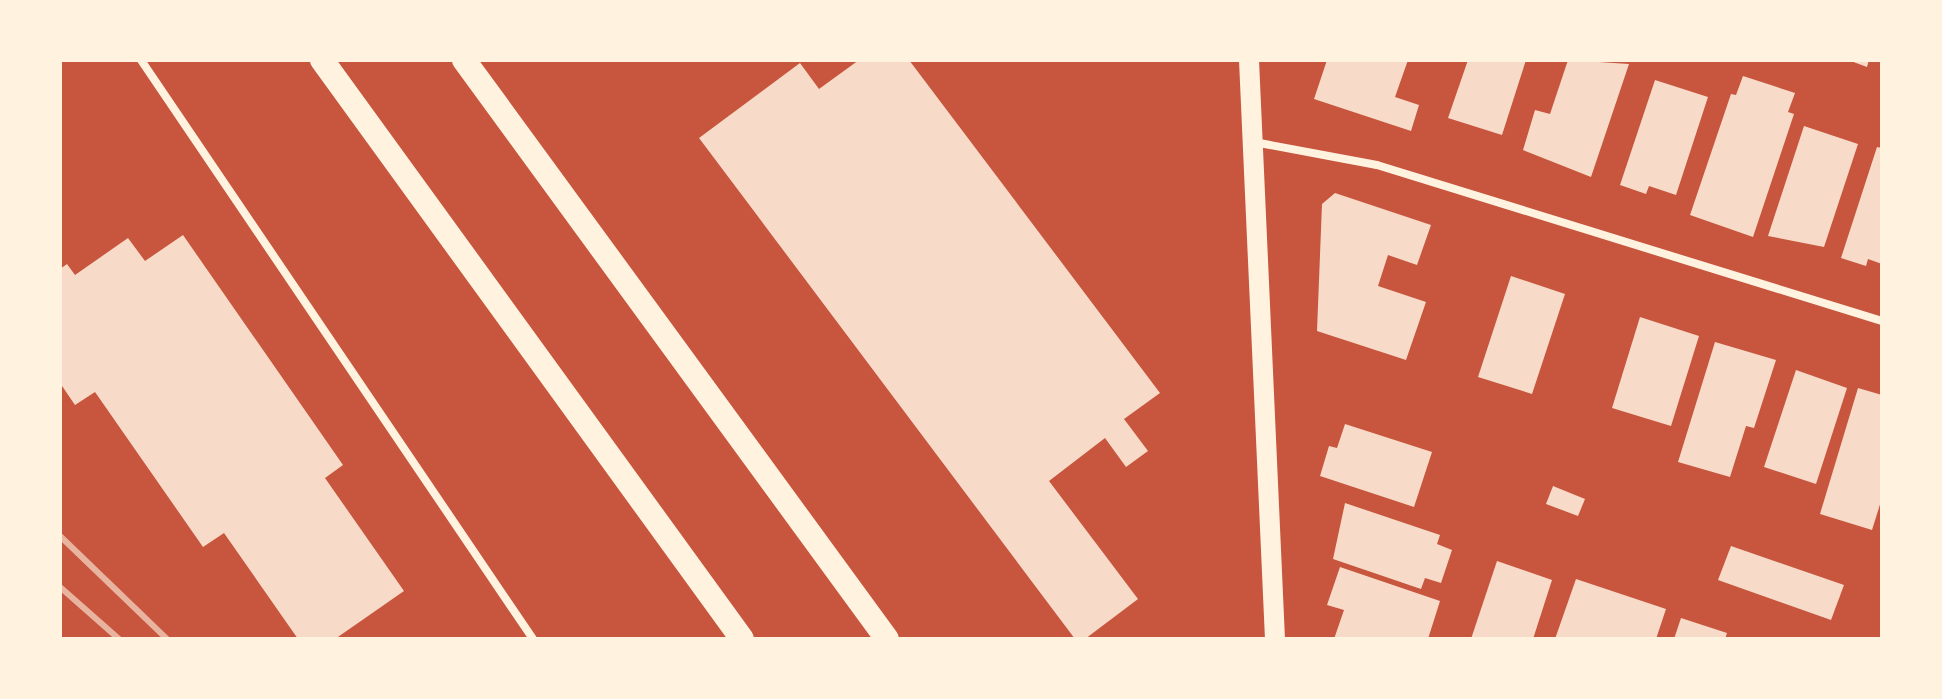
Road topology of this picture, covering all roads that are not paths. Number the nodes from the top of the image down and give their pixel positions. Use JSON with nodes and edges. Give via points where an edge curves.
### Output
{"nodes":[{"id":1,"x":141,"y":60,"type":"edge"},
{"id":2,"x":322,"y":60,"type":"edge"},
{"id":3,"x":464,"y":60,"type":"edge"},
{"id":4,"x":1249,"y":60,"type":"edge"},
{"id":5,"x":1254,"y":142,"type":"junction"},
{"id":6,"x":1882,"y":321,"type":"edge"},
{"id":7,"x":533,"y":639,"type":"edge"},
{"id":8,"x":742,"y":639,"type":"edge"},
{"id":9,"x":887,"y":639,"type":"edge"},
{"id":10,"x":1275,"y":639,"type":"edge"}],
"edges":[{"from":1,"to":7,"type":"street"},
{"from":2,"to":8,"type":"highway"},
{"from":3,"to":9,"type":"highway"},
{"from":4,"to":5,"type":"main road"},
{"from":5,"to":6,"type":"street","via":[[1377,165]]},
{"from":5,"to":10,"type":"main road"}]}
